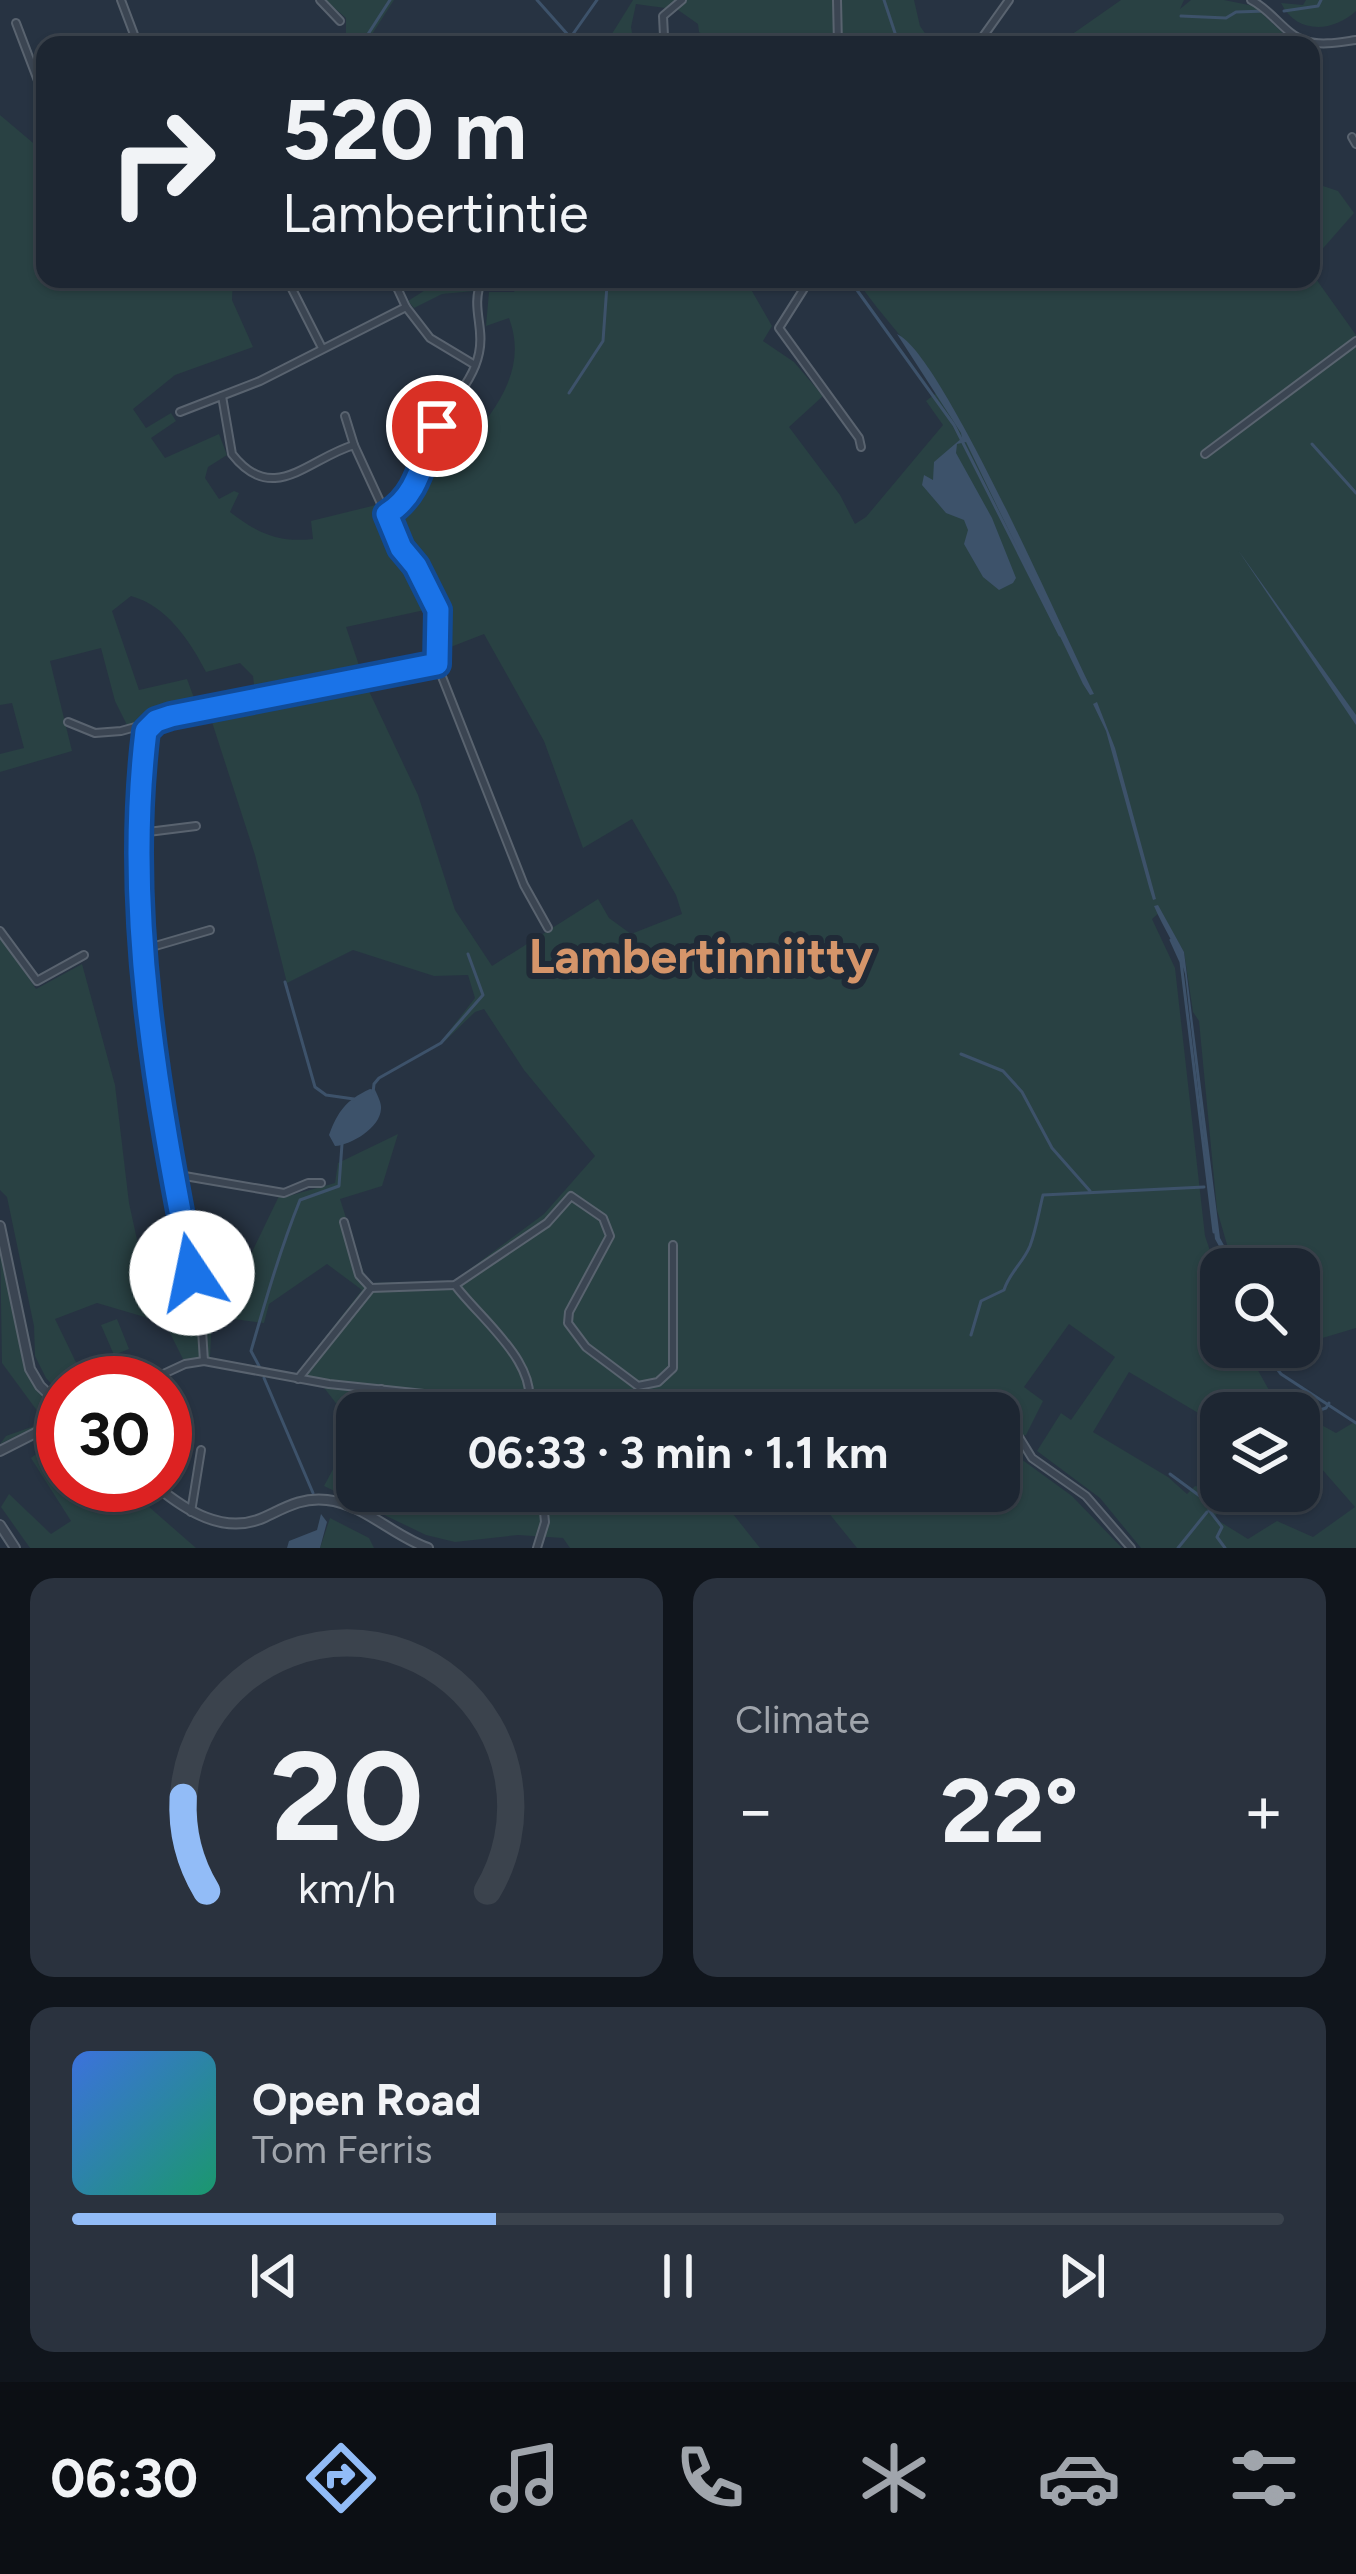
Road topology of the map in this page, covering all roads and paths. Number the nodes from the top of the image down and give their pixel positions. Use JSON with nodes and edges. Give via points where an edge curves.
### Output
{"nodes":[{"id":1,"x":121,"y":0,"type":"edge"},
{"id":2,"x":320,"y":0,"type":"edge"},
{"id":3,"x":682,"y":0,"type":"edge"},
{"id":4,"x":837,"y":0,"type":"edge"},
{"id":5,"x":1010,"y":0,"type":"edge"},
{"id":6,"x":1251,"y":0,"type":"edge"},
{"id":7,"x":340,"y":22,"type":"dead end"},
{"id":8,"x":16,"y":23,"type":"dead end"},
{"id":9,"x":135,"y":36,"type":"edge"},
{"id":10,"x":664,"y":36,"type":"edge"},
{"id":11,"x":838,"y":36,"type":"edge"},
{"id":12,"x":984,"y":36,"type":"edge"},
{"id":13,"x":1297,"y":36,"type":"edge"},
{"id":14,"x":1356,"y":40,"type":"edge"},
{"id":15,"x":1320,"y":43,"type":"edge"},
{"id":16,"x":36,"y":75,"type":"edge"},
{"id":17,"x":292,"y":288,"type":"edge"},
{"id":18,"x":397,"y":288,"type":"edge"},
{"id":19,"x":479,"y":288,"type":"edge"},
{"id":20,"x":805,"y":288,"type":"edge"},
{"id":21,"x":406,"y":307,"type":"junction"},
{"id":22,"x":1356,"y":341,"type":"edge"},
{"id":23,"x":322,"y":348,"type":"junction"},
{"id":24,"x":475,"y":365,"type":"junction"},
{"id":25,"x":222,"y":396,"type":"junction"},
{"id":26,"x":180,"y":412,"type":"dead end"},
{"id":27,"x":345,"y":416,"type":"dead end"},
{"id":28,"x":354,"y":445,"type":"junction"},
{"id":29,"x":861,"y":447,"type":"dead end"},
{"id":30,"x":1205,"y":454,"type":"dead end"},
{"id":31,"x":387,"y":514,"type":"junction"},
{"id":32,"x":437,"y":664,"type":"junction"},
{"id":33,"x":68,"y":722,"type":"dead end"},
{"id":34,"x":150,"y":725,"type":"junction"},
{"id":35,"x":196,"y":826,"type":"dead end"},
{"id":36,"x":140,"y":832,"type":"junction"},
{"id":37,"x":548,"y":928,"type":"dead end"},
{"id":38,"x":0,"y":931,"type":"edge"},
{"id":39,"x":210,"y":931,"type":"dead end"},
{"id":40,"x":145,"y":949,"type":"junction"},
{"id":41,"x":84,"y":955,"type":"dead end"},
{"id":42,"x":173,"y":1174,"type":"junction"},
{"id":43,"x":321,"y":1183,"type":"dead end"},
{"id":44,"x":344,"y":1222,"type":"dead end"},
{"id":45,"x":0,"y":1226,"type":"edge"},
{"id":46,"x":673,"y":1245,"type":"dead end"},
{"id":47,"x":455,"y":1285,"type":"junction"},
{"id":48,"x":371,"y":1288,"type":"junction"},
{"id":49,"x":204,"y":1361,"type":"junction"},
{"id":50,"x":192,"y":1363,"type":"edge"},
{"id":51,"x":298,"y":1379,"type":"junction"},
{"id":52,"x":36,"y":1380,"type":"edge"},
{"id":53,"x":381,"y":1389,"type":"junction"},
{"id":54,"x":381,"y":1392,"type":"edge"},
{"id":55,"x":409,"y":1392,"type":"edge"},
{"id":56,"x":529,"y":1392,"type":"edge"},
{"id":57,"x":36,"y":1433,"type":"edge"},
{"id":58,"x":1020,"y":1438,"type":"edge"},
{"id":59,"x":201,"y":1450,"type":"dead end"},
{"id":60,"x":0,"y":1451,"type":"edge"},
{"id":61,"x":544,"y":1512,"type":"edge"},
{"id":62,"x":191,"y":1513,"type":"joint"},
{"id":63,"x":0,"y":1525,"type":"edge"},
{"id":64,"x":15,"y":1548,"type":"edge"},
{"id":65,"x":428,"y":1548,"type":"edge"},
{"id":66,"x":537,"y":1548,"type":"edge"},
{"id":67,"x":1131,"y":1548,"type":"edge"}],
"edges":[{"from":1,"to":9,"type":"street"},
{"from":2,"to":7,"type":"street"},
{"from":3,"to":10,"type":"street","via":[[663,16]]},
{"from":4,"to":11,"type":"street"},
{"from":5,"to":12,"type":"street"},
{"from":6,"to":13,"type":"street"},
{"from":8,"to":16,"type":"street"},
{"from":14,"to":15,"type":"street"},
{"from":17,"to":23,"type":"street"},
{"from":18,"to":21,"type":"street"},
{"from":19,"to":24,"type":"street"},
{"from":20,"to":29,"type":"street","via":[[779,328]]},
{"from":21,"to":23,"type":"street"},
{"from":21,"to":24,"type":"street","via":[[430,338]]},
{"from":22,"to":30,"type":"street"},
{"from":23,"to":25,"type":"street"},
{"from":24,"to":31,"type":"street","via":[[437,426],[412,490]]},
{"from":25,"to":26,"type":"street"},
{"from":25,"to":28,"type":"street","via":[[229,447],[260,476],[288,476]]},
{"from":27,"to":28,"type":"street"},
{"from":28,"to":31,"type":"street"},
{"from":31,"to":32,"type":"street","via":[[438,610]]},
{"from":32,"to":34,"type":"street"},
{"from":32,"to":37,"type":"street"},
{"from":33,"to":34,"type":"street","via":[[94,733]]},
{"from":34,"to":36,"type":"street"},
{"from":35,"to":36,"type":"street"},
{"from":36,"to":40,"type":"street"},
{"from":38,"to":41,"type":"street","via":[[37,981]]},
{"from":39,"to":40,"type":"street"},
{"from":40,"to":42,"type":"street"},
{"from":42,"to":43,"type":"street","via":[[284,1193]]},
{"from":42,"to":49,"type":"street"},
{"from":44,"to":48,"type":"street","via":[[359,1275]]},
{"from":45,"to":52,"type":"street"},
{"from":46,"to":47,"type":"street","via":[[673,1368],[638,1386],[568,1323],[610,1236],[603,1218],[572,1196]]},
{"from":47,"to":48,"type":"street"},
{"from":47,"to":56,"type":"street","via":[[523,1370]]},
{"from":48,"to":51,"type":"street"},
{"from":49,"to":50,"type":"street"},
{"from":49,"to":51,"type":"street"},
{"from":51,"to":53,"type":"street"},
{"from":53,"to":54,"type":"street"},
{"from":53,"to":55,"type":"street"},
{"from":57,"to":60,"type":"street"},
{"from":58,"to":67,"type":"street"},
{"from":59,"to":62,"type":"street"},
{"from":61,"to":66,"type":"street"},
{"from":62,"to":65,"type":"street","via":[[239,1523],[304,1500],[334,1501]]},
{"from":63,"to":64,"type":"street"}]}
